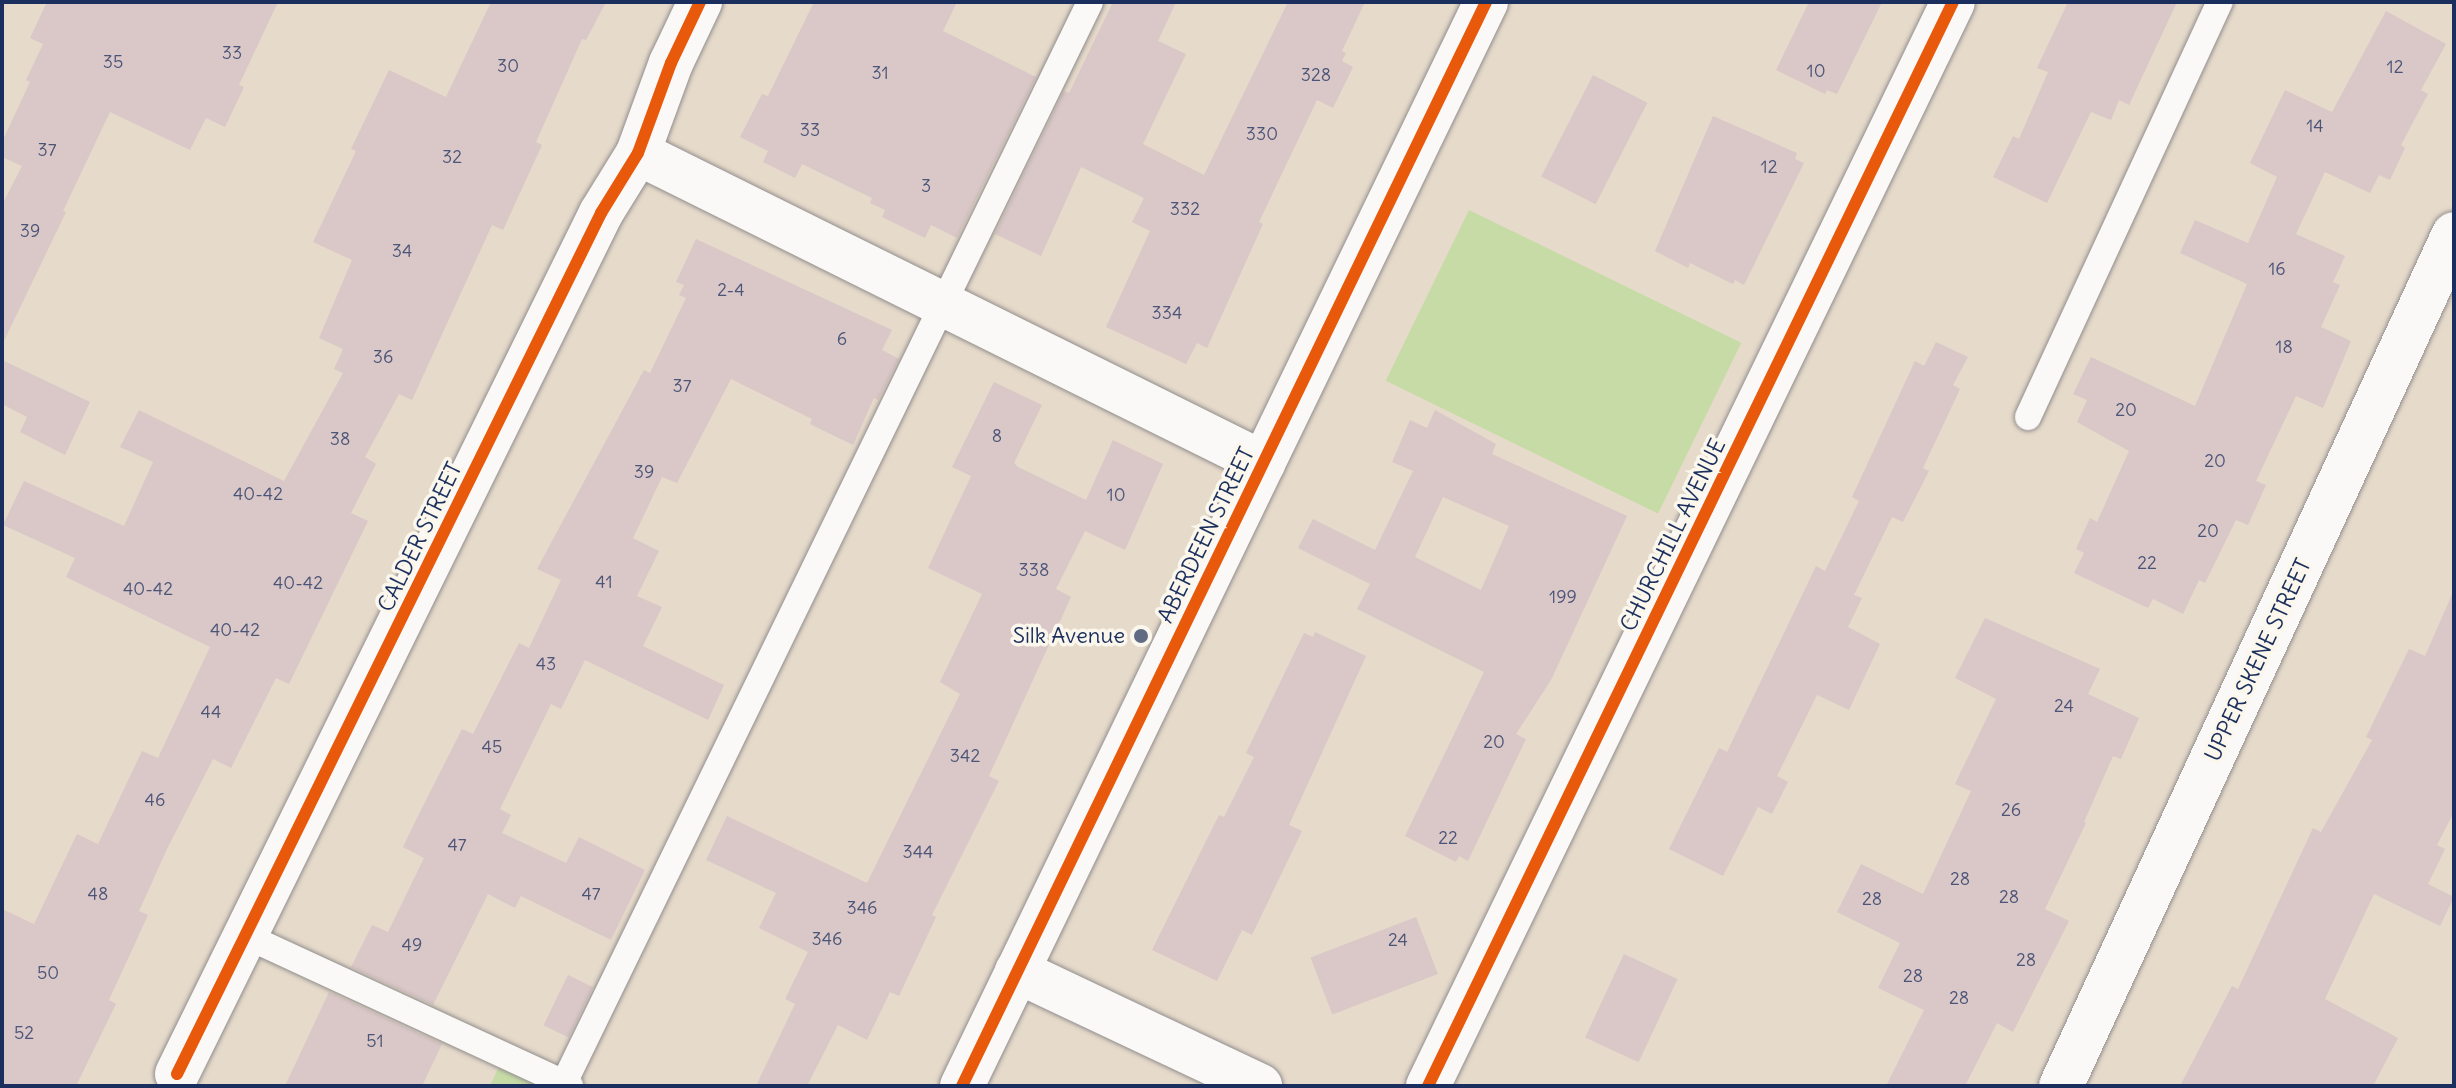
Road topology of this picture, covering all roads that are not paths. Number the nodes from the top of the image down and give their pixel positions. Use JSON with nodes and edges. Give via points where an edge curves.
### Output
{"nodes":[{"id":1,"x":700,"y":2,"type":"edge"},
{"id":2,"x":1090,"y":2,"type":"edge"},
{"id":3,"x":1486,"y":2,"type":"edge"},
{"id":4,"x":1953,"y":2,"type":"edge"},
{"id":5,"x":2220,"y":2,"type":"edge"},
{"id":6,"x":638,"y":153,"type":"junction"},
{"id":7,"x":2454,"y":234,"type":"edge"},
{"id":8,"x":943,"y":303,"type":"junction"},
{"id":9,"x":2028,"y":417,"type":"dead end"},
{"id":10,"x":1263,"y":463,"type":"junction"},
{"id":11,"x":246,"y":936,"type":"junction"},
{"id":12,"x":1017,"y":971,"type":"junction"},
{"id":13,"x":172,"y":1080,"type":"edge"},
{"id":14,"x":567,"y":1085,"type":"edge"},
{"id":15,"x":962,"y":1086,"type":"edge"},
{"id":16,"x":1260,"y":1086,"type":"edge"},
{"id":17,"x":1428,"y":1086,"type":"edge"},
{"id":18,"x":2061,"y":1086,"type":"edge"}],
"edges":[{"from":1,"to":6,"type":"street","name":"CALDER STREET"},
{"from":2,"to":8,"type":"lane"},
{"from":3,"to":10,"type":"street","name":"ABERDEEN STREET"},
{"from":4,"to":17,"type":"street","name":"CHURCHILL AVENUE"},
{"from":5,"to":9,"type":"lane"},
{"from":6,"to":8,"type":"street"},
{"from":6,"to":11,"type":"street","name":"CALDER STREET","via":[[601,213]]},
{"from":7,"to":18,"type":"street","name":"UPPER SKENE STREET"},
{"from":8,"to":10,"type":"street"},
{"from":8,"to":14,"type":"lane"},
{"from":10,"to":12,"type":"street","name":"ABERDEEN STREET"},
{"from":11,"to":13,"type":"street","name":"CALDER STREET"},
{"from":11,"to":14,"type":"lane"},
{"from":12,"to":15,"type":"street","name":"ABERDEEN STREET"},
{"from":12,"to":16,"type":"street"}]}
